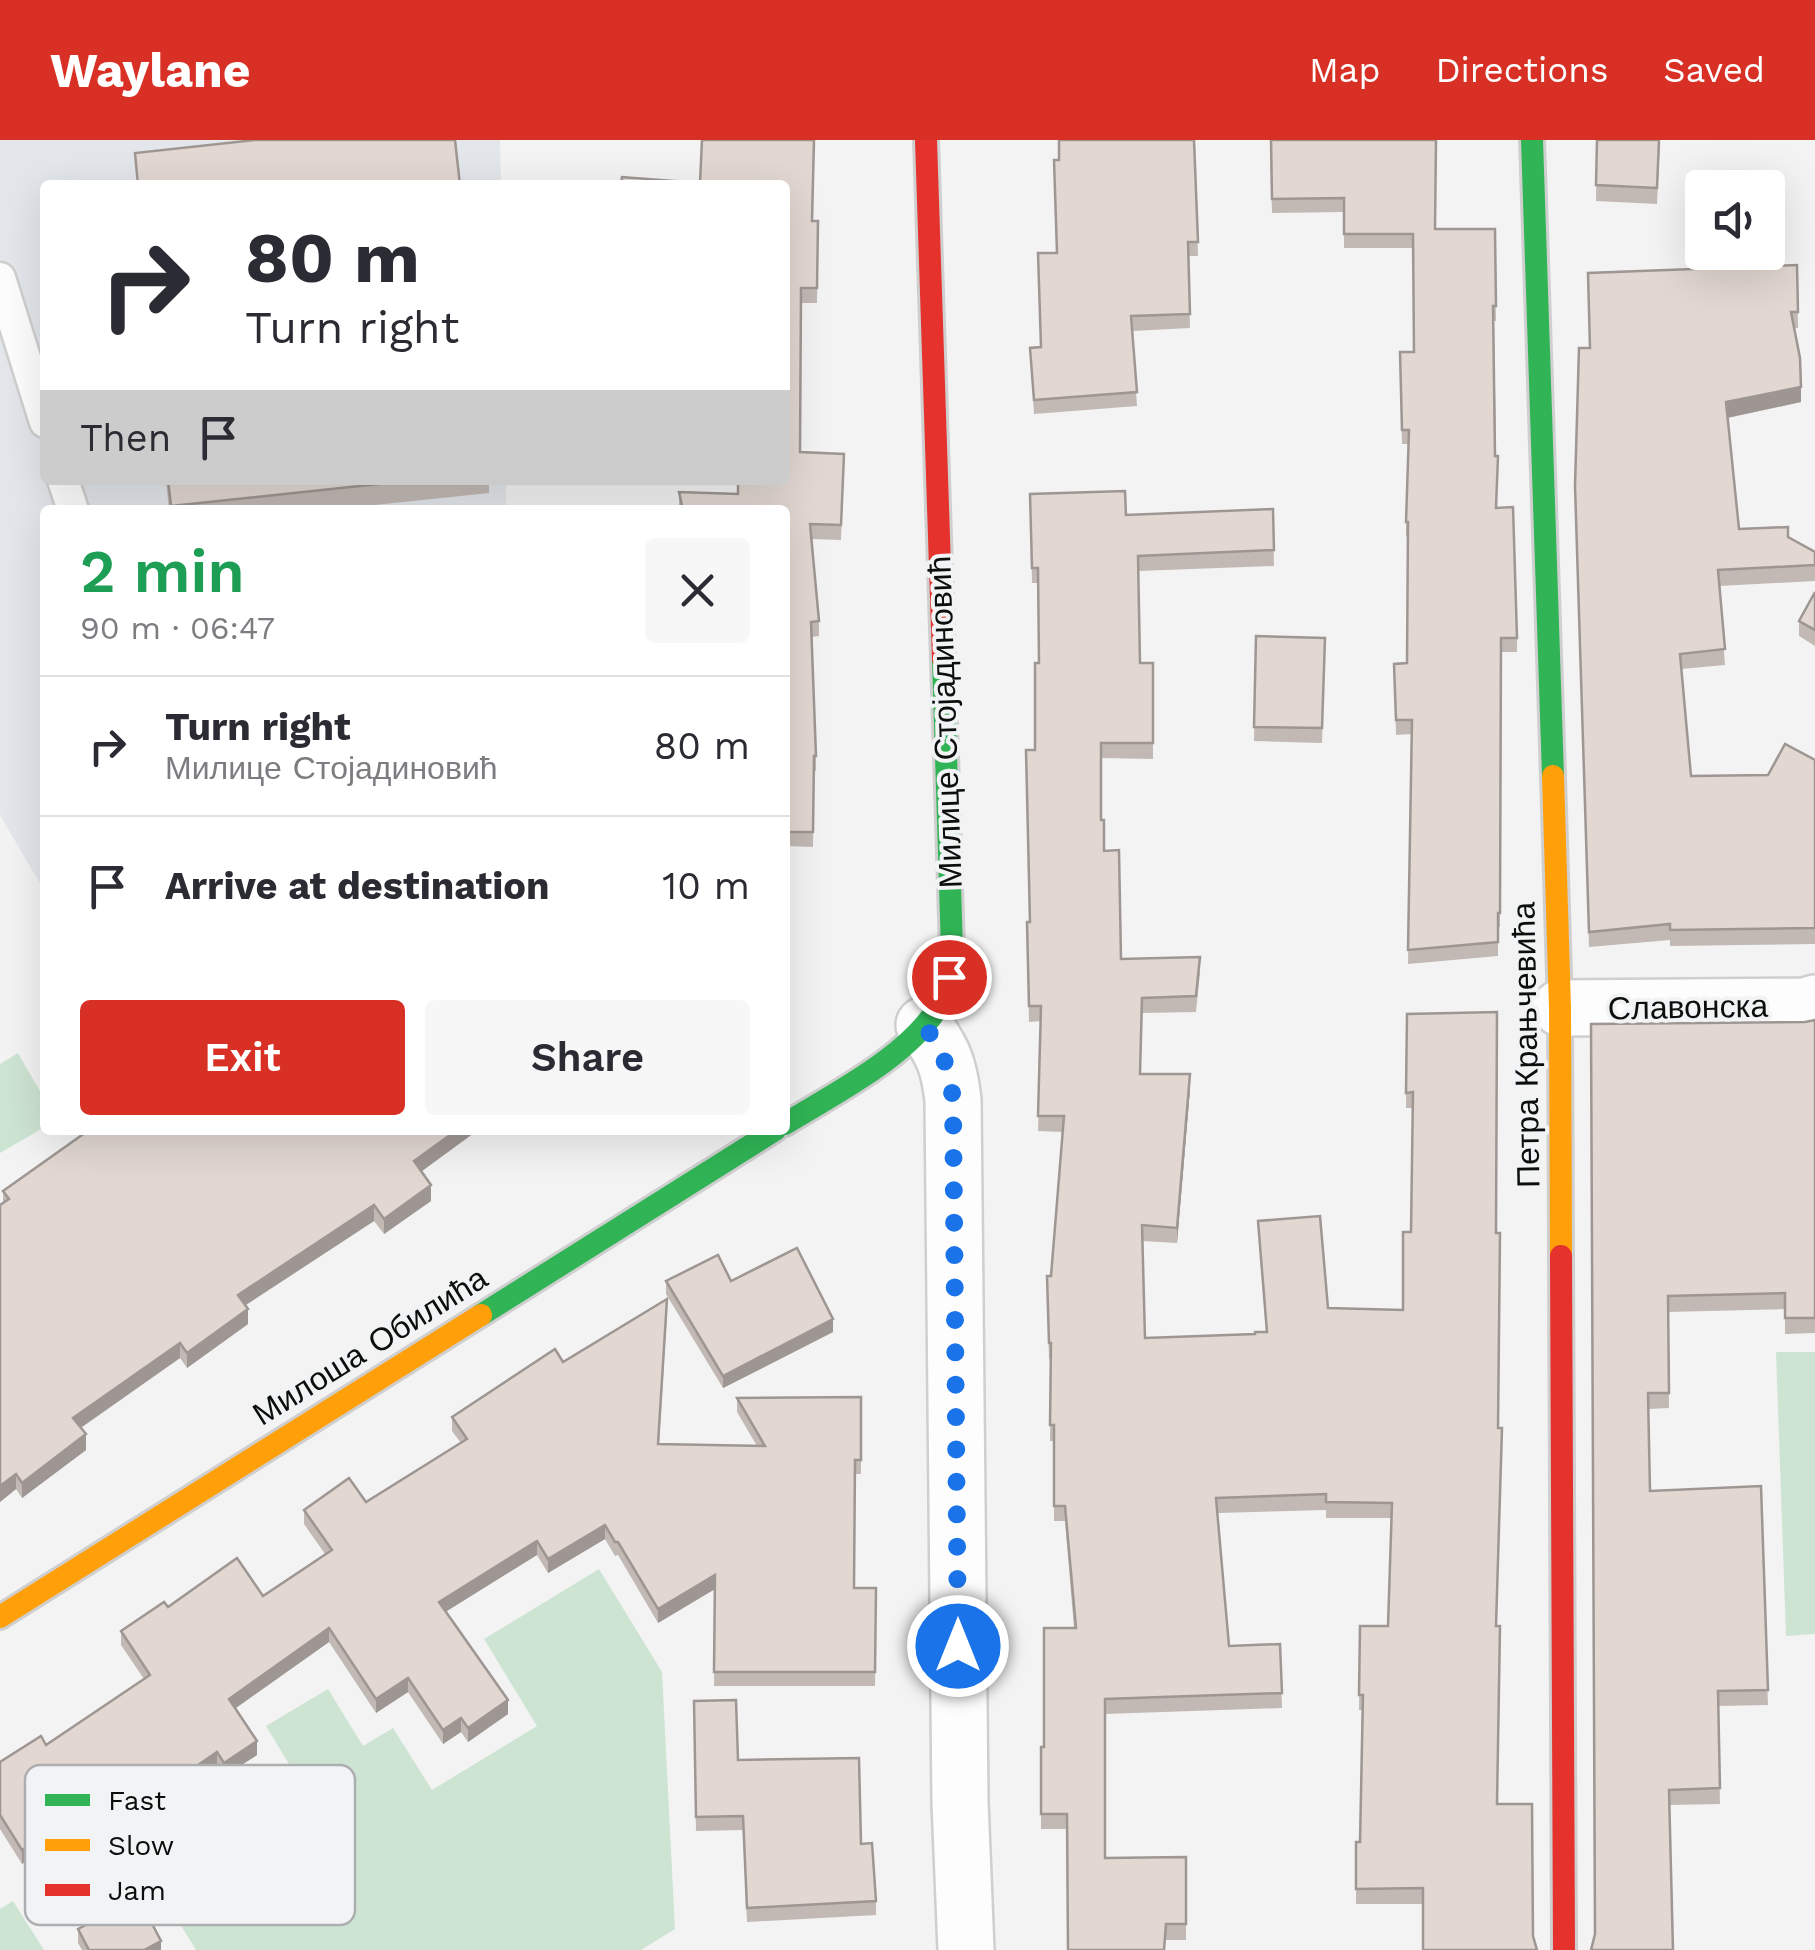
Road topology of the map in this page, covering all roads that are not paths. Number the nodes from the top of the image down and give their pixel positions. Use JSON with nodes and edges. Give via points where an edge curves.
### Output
{"nodes":[{"id":1,"x":926,"y":140,"type":"edge"},
{"id":2,"x":1532,"y":140,"type":"edge"},
{"id":3,"x":0,"y":278,"type":"edge"},
{"id":4,"x":40,"y":406,"type":"edge"},
{"id":5,"x":1815,"y":1004,"type":"edge"},
{"id":6,"x":1560,"y":1008,"type":"junction"},
{"id":7,"x":924,"y":1025,"type":"junction"},
{"id":8,"x":790,"y":1121,"type":"edge"},
{"id":9,"x":767,"y":1135,"type":"edge"},
{"id":10,"x":0,"y":1617,"type":"edge"},
{"id":11,"x":966,"y":1950,"type":"edge"},
{"id":12,"x":1564,"y":1950,"type":"edge"}],
"edges":[{"from":1,"to":7,"type":"street","name":"Милице Стојадиновић","via":[[952,950],[941,1003]]},
{"from":2,"to":6,"type":"street","name":"Петра Крањчевића"},
{"from":3,"to":4,"type":"lane"},
{"from":5,"to":6,"type":"street","name":"Славонска"},
{"from":6,"to":12,"type":"street","name":"Петра Крањчевића"},
{"from":7,"to":8,"type":"street"},
{"from":7,"to":11,"type":"street","via":[[949,1069],[953,1100]]},
{"from":9,"to":10,"type":"street","name":"Милоша Обилића"}]}
